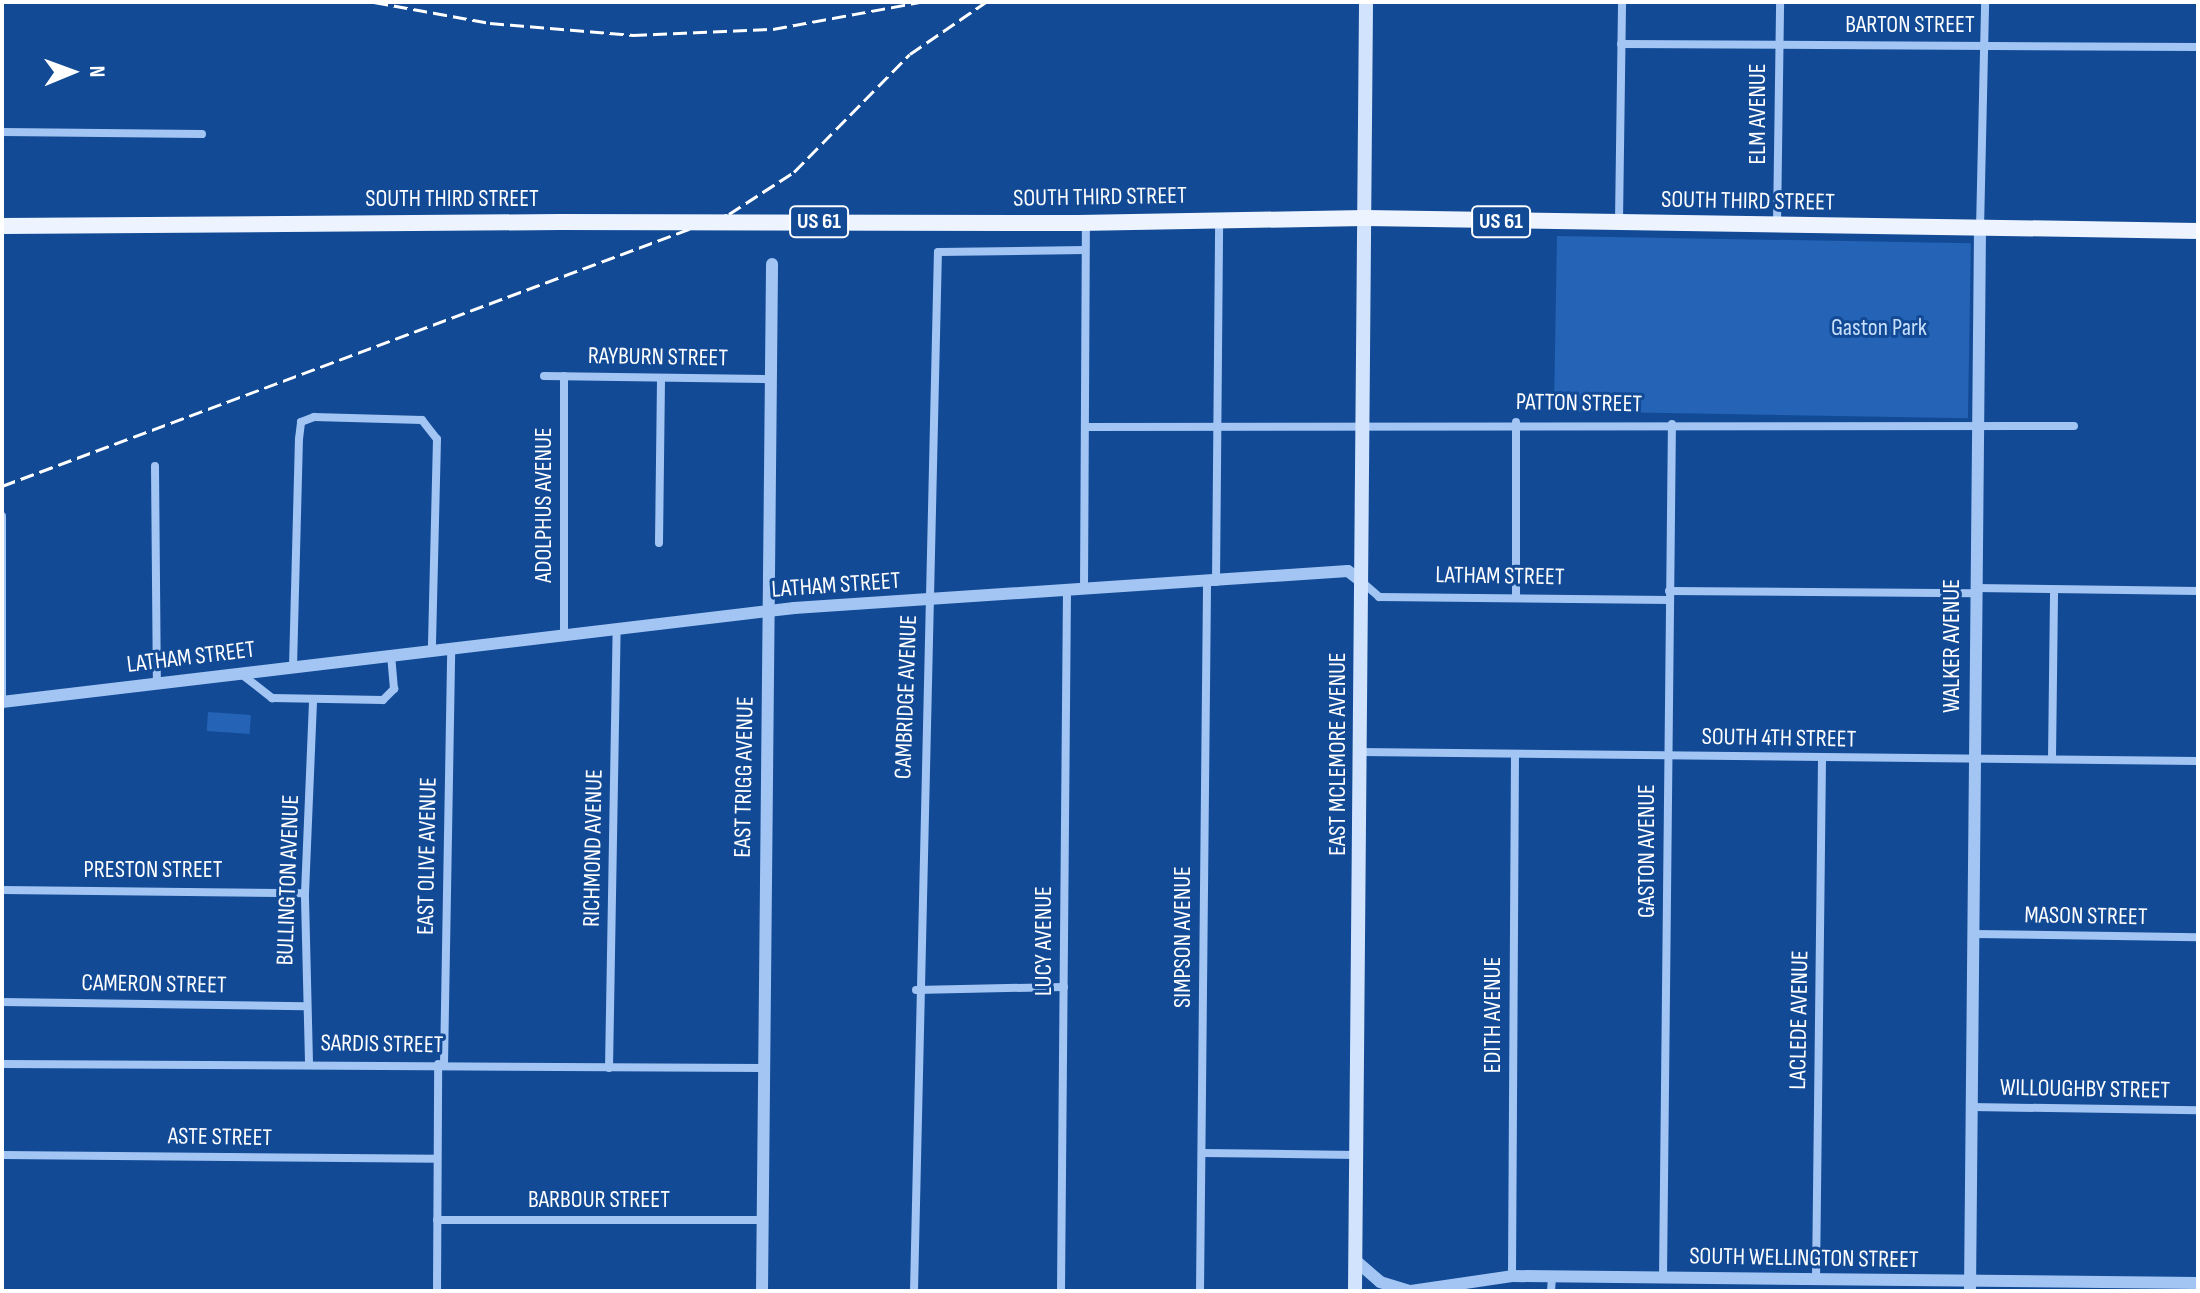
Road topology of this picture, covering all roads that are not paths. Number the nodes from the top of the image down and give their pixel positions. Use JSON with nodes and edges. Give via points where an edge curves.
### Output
{"nodes":[{"id":1,"x":1366,"y":2,"type":"edge"},
{"id":2,"x":1622,"y":2,"type":"edge"},
{"id":3,"x":1780,"y":2,"type":"edge"},
{"id":4,"x":1985,"y":2,"type":"edge"},
{"id":5,"x":1621,"y":44,"type":"junction"},
{"id":6,"x":1779,"y":44,"type":"junction"},
{"id":7,"x":1984,"y":46,"type":"junction"},
{"id":8,"x":2198,"y":47,"type":"edge"},
{"id":9,"x":2,"y":132,"type":"edge"},
{"id":10,"x":202,"y":134,"type":"dead end"},
{"id":11,"x":1365,"y":218,"type":"junction"},
{"id":12,"x":1219,"y":220,"type":"junction"},
{"id":13,"x":1082,"y":222,"type":"junction"},
{"id":14,"x":1619,"y":223,"type":"junction"},
{"id":15,"x":2,"y":226,"type":"edge"},
{"id":16,"x":1777,"y":226,"type":"junction"},
{"id":17,"x":1980,"y":229,"type":"junction"},
{"id":18,"x":2198,"y":231,"type":"edge"},
{"id":19,"x":1085,"y":250,"type":"junction"},
{"id":20,"x":772,"y":264,"type":"dead end"},
{"id":21,"x":544,"y":376,"type":"dead end"},
{"id":22,"x":564,"y":376,"type":"junction"},
{"id":23,"x":661,"y":378,"type":"junction"},
{"id":24,"x":770,"y":379,"type":"junction"},
{"id":25,"x":1363,"y":421,"type":"junction"},
{"id":26,"x":1516,"y":422,"type":"junction"},
{"id":27,"x":1672,"y":424,"type":"junction"},
{"id":28,"x":1217,"y":425,"type":"junction"},
{"id":29,"x":1977,"y":425,"type":"junction"},
{"id":30,"x":2074,"y":426,"type":"dead end"},
{"id":31,"x":1085,"y":427,"type":"junction"},
{"id":32,"x":155,"y":466,"type":"dead end"},
{"id":33,"x":3,"y":516,"type":"edge"},
{"id":34,"x":659,"y":543,"type":"dead end"},
{"id":35,"x":1212,"y":582,"type":"junction"},
{"id":36,"x":1362,"y":582,"type":"junction"},
{"id":37,"x":1084,"y":590,"type":"junction"},
{"id":38,"x":2054,"y":590,"type":"junction"},
{"id":39,"x":1067,"y":591,"type":"junction"},
{"id":40,"x":1974,"y":591,"type":"junction"},
{"id":41,"x":2198,"y":591,"type":"edge"},
{"id":42,"x":1669,"y":595,"type":"junction"},
{"id":43,"x":1516,"y":598,"type":"junction"},
{"id":44,"x":929,"y":600,"type":"junction"},
{"id":45,"x":768,"y":611,"type":"junction"},
{"id":46,"x":617,"y":629,"type":"junction"},
{"id":47,"x":564,"y":634,"type":"junction"},
{"id":48,"x":451,"y":649,"type":"junction"},
{"id":49,"x":432,"y":650,"type":"junction"},
{"id":50,"x":391,"y":655,"type":"junction"},
{"id":51,"x":293,"y":667,"type":"junction"},
{"id":52,"x":240,"y":673,"type":"junction"},
{"id":53,"x":157,"y":683,"type":"junction"},
{"id":54,"x":313,"y":699,"type":"junction"},
{"id":55,"x":2,"y":701,"type":"edge"},
{"id":56,"x":1360,"y":752,"type":"junction"},
{"id":57,"x":1515,"y":754,"type":"junction"},
{"id":58,"x":1668,"y":757,"type":"junction"},
{"id":59,"x":1974,"y":759,"type":"junction"},
{"id":60,"x":2052,"y":759,"type":"junction"},
{"id":61,"x":1822,"y":760,"type":"junction"},
{"id":62,"x":2198,"y":761,"type":"edge"},
{"id":63,"x":2,"y":890,"type":"edge"},
{"id":64,"x":305,"y":893,"type":"junction"},
{"id":65,"x":1973,"y":934,"type":"junction"},
{"id":66,"x":2198,"y":937,"type":"edge"},
{"id":67,"x":1064,"y":987,"type":"junction"},
{"id":68,"x":916,"y":990,"type":"junction"},
{"id":69,"x":2,"y":1002,"type":"edge"},
{"id":70,"x":305,"y":1006,"type":"junction"},
{"id":71,"x":309,"y":1062,"type":"junction"},
{"id":72,"x":2,"y":1064,"type":"edge"},
{"id":73,"x":441,"y":1064,"type":"junction"},
{"id":74,"x":609,"y":1068,"type":"junction"},
{"id":75,"x":762,"y":1068,"type":"junction"},
{"id":76,"x":1971,"y":1107,"type":"junction"},
{"id":77,"x":2198,"y":1110,"type":"edge"},
{"id":78,"x":1202,"y":1153,"type":"junction"},
{"id":79,"x":2,"y":1155,"type":"edge"},
{"id":80,"x":1356,"y":1155,"type":"junction"},
{"id":81,"x":437,"y":1159,"type":"junction"},
{"id":82,"x":437,"y":1220,"type":"junction"},
{"id":83,"x":762,"y":1220,"type":"junction"},
{"id":84,"x":1355,"y":1260,"type":"junction"},
{"id":85,"x":1512,"y":1276,"type":"junction"},
{"id":86,"x":1552,"y":1276,"type":"junction"},
{"id":87,"x":1663,"y":1278,"type":"junction"},
{"id":88,"x":1816,"y":1280,"type":"junction"},
{"id":89,"x":2198,"y":1283,"type":"edge"},
{"id":90,"x":1775,"y":1285,"type":"edge"},
{"id":91,"x":1970,"y":1286,"type":"edge"},
{"id":92,"x":437,"y":1291,"type":"edge"},
{"id":93,"x":762,"y":1291,"type":"edge"},
{"id":94,"x":914,"y":1291,"type":"edge"},
{"id":95,"x":1061,"y":1291,"type":"edge"},
{"id":96,"x":1200,"y":1291,"type":"edge"},
{"id":97,"x":1355,"y":1291,"type":"edge"},
{"id":98,"x":1410,"y":1291,"type":"edge"},
{"id":99,"x":1551,"y":1291,"type":"edge"}],
"edges":[{"from":1,"to":11,"type":"main road"},
{"from":2,"to":5,"type":"street"},
{"from":3,"to":6,"type":"street","name":"ELM AVENUE"},
{"from":4,"to":7,"type":"street","name":"WALKER AVENUE"},
{"from":5,"to":6,"type":"street","name":"BARTON STREET"},
{"from":5,"to":14,"type":"street"},
{"from":6,"to":7,"type":"street","name":"BARTON STREET"},
{"from":6,"to":16,"type":"street","name":"ELM AVENUE"},
{"from":7,"to":8,"type":"street","name":"BARTON STREET"},
{"from":7,"to":17,"type":"street","name":"WALKER AVENUE"},
{"from":9,"to":10,"type":"street"},
{"from":11,"to":12,"type":"main road","name":"SOUTH THIRD STREET","number":"US 61"},
{"from":11,"to":14,"type":"main road","name":"SOUTH THIRD STREET","number":"US 61"},
{"from":11,"to":25,"type":"main road","name":"EAST MCLEMORE AVENUE"},
{"from":12,"to":13,"type":"main road","name":"SOUTH THIRD STREET","number":"US 61"},
{"from":12,"to":28,"type":"street","name":"SIMPSON AVENUE"},
{"from":13,"to":15,"type":"main road","name":"SOUTH THIRD STREET","number":"US 61","bridge":true},
{"from":13,"to":19,"type":"street"},
{"from":14,"to":16,"type":"main road","name":"SOUTH THIRD STREET","number":"US 61"},
{"from":16,"to":17,"type":"main road","name":"SOUTH THIRD STREET","number":"US 61"},
{"from":17,"to":18,"type":"main road","name":"SOUTH THIRD STREET","number":"US 61"},
{"from":17,"to":29,"type":"street","name":"WALKER AVENUE"},
{"from":19,"to":31,"type":"street"},
{"from":19,"to":44,"type":"street","name":"CAMBRIDGE AVENUE","via":[[938,252]]},
{"from":20,"to":24,"type":"street","name":"EAST TRIGG AVENUE"},
{"from":21,"to":22,"type":"street","name":"RAYBURN STREET"},
{"from":22,"to":23,"type":"street","name":"RAYBURN STREET"},
{"from":22,"to":47,"type":"street","name":"ADOLPHUS AVENUE"},
{"from":23,"to":24,"type":"street","name":"RAYBURN STREET"},
{"from":23,"to":34,"type":"street"},
{"from":24,"to":45,"type":"street","name":"EAST TRIGG AVENUE"},
{"from":25,"to":26,"type":"street","name":"PATTON STREET"},
{"from":25,"to":28,"type":"street","name":"PATTON STREET"},
{"from":25,"to":36,"type":"main road","name":"EAST MCLEMORE AVENUE"},
{"from":26,"to":27,"type":"street","name":"PATTON STREET"},
{"from":26,"to":43,"type":"street"},
{"from":27,"to":29,"type":"street","name":"PATTON STREET"},
{"from":27,"to":42,"type":"street","name":"GASTON AVENUE"},
{"from":28,"to":31,"type":"street","name":"PATTON STREET"},
{"from":28,"to":35,"type":"street","name":"SIMPSON AVENUE"},
{"from":29,"to":30,"type":"street","name":"PATTON STREET"},
{"from":29,"to":40,"type":"street","name":"WALKER AVENUE"},
{"from":31,"to":37,"type":"street"},
{"from":32,"to":53,"type":"street"},
{"from":33,"to":55,"type":"street"},
{"from":35,"to":36,"type":"street","name":"LATHAM STREET","via":[[1348,571]]},
{"from":35,"to":37,"type":"street","name":"LATHAM STREET"},
{"from":35,"to":78,"type":"street","name":"SIMPSON AVENUE"},
{"from":36,"to":43,"type":"street","name":"LATHAM STREET","via":[[1379,597]]},
{"from":36,"to":56,"type":"main road","name":"EAST MCLEMORE AVENUE"},
{"from":37,"to":39,"type":"street","name":"LATHAM STREET"},
{"from":38,"to":40,"type":"street","name":"LATHAM STREET"},
{"from":38,"to":41,"type":"street","name":"LATHAM STREET"},
{"from":38,"to":60,"type":"street"},
{"from":39,"to":44,"type":"street","name":"LATHAM STREET"},
{"from":39,"to":67,"type":"street","name":"LUCY AVENUE"},
{"from":40,"to":42,"type":"street","name":"LATHAM STREET"},
{"from":40,"to":59,"type":"street","name":"WALKER AVENUE"},
{"from":42,"to":43,"type":"street","name":"LATHAM STREET"},
{"from":42,"to":58,"type":"street","name":"GASTON AVENUE"},
{"from":44,"to":45,"type":"street","name":"LATHAM STREET"},
{"from":44,"to":68,"type":"street","name":"CAMBRIDGE AVENUE"},
{"from":45,"to":46,"type":"street","name":"LATHAM STREET"},
{"from":45,"to":75,"type":"street","name":"EAST TRIGG AVENUE"},
{"from":46,"to":47,"type":"street","name":"LATHAM STREET"},
{"from":46,"to":74,"type":"street","name":"RICHMOND AVENUE"},
{"from":47,"to":48,"type":"street","name":"LATHAM STREET"},
{"from":48,"to":49,"type":"street","name":"LATHAM STREET"},
{"from":48,"to":73,"type":"street","name":"EAST OLIVE AVENUE"},
{"from":49,"to":50,"type":"street","name":"LATHAM STREET"},
{"from":49,"to":51,"type":"street","via":[[437,439],[422,420],[301,422]]},
{"from":50,"to":51,"type":"street","name":"LATHAM STREET"},
{"from":50,"to":54,"type":"street","via":[[388,698]]},
{"from":51,"to":52,"type":"street","name":"LATHAM STREET"},
{"from":52,"to":53,"type":"street","name":"LATHAM STREET"},
{"from":52,"to":54,"type":"street","via":[[272,698]]},
{"from":53,"to":55,"type":"street","name":"LATHAM STREET"},
{"from":54,"to":64,"type":"street","name":"BULLINGTON AVENUE"},
{"from":56,"to":57,"type":"street","name":"SOUTH 4TH STREET"},
{"from":56,"to":80,"type":"main road","name":"EAST MCLEMORE AVENUE"},
{"from":57,"to":58,"type":"street","name":"SOUTH 4TH STREET"},
{"from":57,"to":85,"type":"street","name":"EDITH AVENUE"},
{"from":58,"to":61,"type":"street","name":"SOUTH 4TH STREET"},
{"from":58,"to":87,"type":"street","name":"GASTON AVENUE"},
{"from":59,"to":60,"type":"street","name":"SOUTH 4TH STREET"},
{"from":59,"to":61,"type":"street","name":"SOUTH 4TH STREET"},
{"from":59,"to":65,"type":"street","name":"WALKER AVENUE"},
{"from":60,"to":62,"type":"street","name":"SOUTH 4TH STREET"},
{"from":61,"to":88,"type":"street","name":"LACLEDE AVENUE"},
{"from":63,"to":64,"type":"street","name":"PRESTON STREET"},
{"from":64,"to":70,"type":"street","name":"BULLINGTON AVENUE"},
{"from":65,"to":66,"type":"street","name":"MASON STREET"},
{"from":65,"to":76,"type":"street","name":"WALKER AVENUE"},
{"from":67,"to":68,"type":"street"},
{"from":67,"to":95,"type":"street","name":"LUCY AVENUE"},
{"from":68,"to":94,"type":"street","name":"CAMBRIDGE AVENUE"},
{"from":69,"to":70,"type":"street","name":"CAMERON STREET"},
{"from":70,"to":71,"type":"street","name":"BULLINGTON AVENUE"},
{"from":71,"to":72,"type":"street","name":"SARDIS STREET"},
{"from":71,"to":73,"type":"street","name":"SARDIS STREET"},
{"from":73,"to":74,"type":"street","name":"SARDIS STREET"},
{"from":73,"to":81,"type":"street","name":"EAST OLIVE AVENUE"},
{"from":74,"to":75,"type":"street","name":"SARDIS STREET"},
{"from":75,"to":83,"type":"street","name":"EAST TRIGG AVENUE"},
{"from":76,"to":77,"type":"street","name":"WILLOUGHBY STREET"},
{"from":76,"to":91,"type":"street","name":"WALKER AVENUE"},
{"from":78,"to":80,"type":"street"},
{"from":78,"to":96,"type":"street","name":"SIMPSON AVENUE"},
{"from":79,"to":81,"type":"street","name":"ASTE STREET"},
{"from":80,"to":84,"type":"main road","name":"EAST MCLEMORE AVENUE"},
{"from":81,"to":82,"type":"street","name":"EAST OLIVE AVENUE"},
{"from":82,"to":83,"type":"street","name":"BARBOUR STREET"},
{"from":82,"to":92,"type":"street","name":"EAST OLIVE AVENUE"},
{"from":83,"to":93,"type":"street","name":"EAST TRIGG AVENUE"},
{"from":84,"to":97,"type":"main road","name":"EAST MCLEMORE AVENUE"},
{"from":84,"to":98,"type":"street","via":[[1380,1282]]},
{"from":85,"to":86,"type":"street","name":"SOUTH WELLINGTON STREET"},
{"from":85,"to":98,"type":"street","name":"SOUTH WELLINGTON STREET"},
{"from":86,"to":87,"type":"street","name":"SOUTH WELLINGTON STREET"},
{"from":86,"to":99,"type":"street"},
{"from":87,"to":90,"type":"street","name":"SOUTH WELLINGTON STREET"},
{"from":88,"to":90,"type":"street","name":"SOUTH WELLINGTON STREET"},
{"from":88,"to":91,"type":"street","name":"SOUTH WELLINGTON STREET"},
{"from":89,"to":91,"type":"street","name":"SOUTH WELLINGTON STREET"}]}
